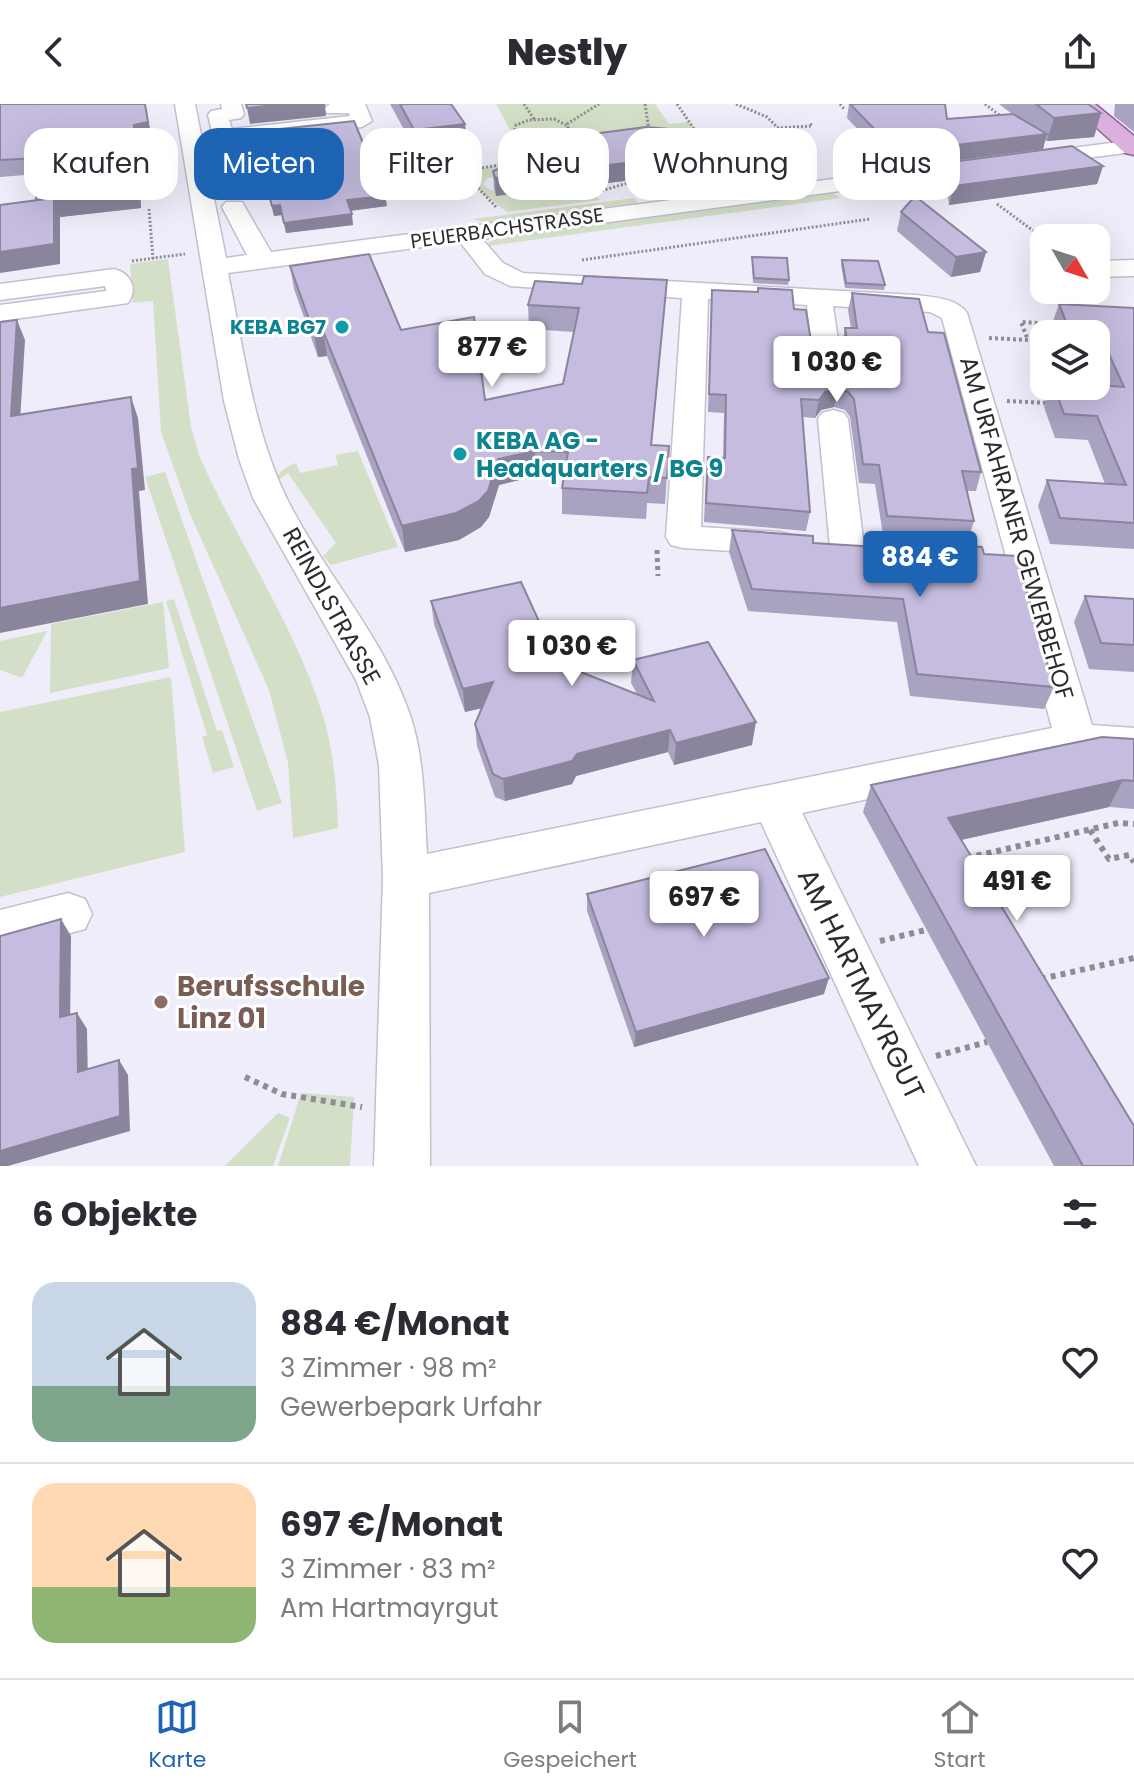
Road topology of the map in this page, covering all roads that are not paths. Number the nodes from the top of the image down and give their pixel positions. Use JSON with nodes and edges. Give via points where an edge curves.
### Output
{"nodes":[{"id":1,"x":185,"y":104,"type":"edge"},
{"id":2,"x":231,"y":104,"type":"edge"},
{"id":3,"x":1087,"y":105,"type":"edge"},
{"id":4,"x":334,"y":109,"type":"dead end"},
{"id":5,"x":196,"y":128,"type":"edge"},
{"id":6,"x":1133,"y":147,"type":"edge"},
{"id":7,"x":225,"y":200,"type":"edge"},
{"id":8,"x":228,"y":200,"type":"edge"},
{"id":9,"x":467,"y":234,"type":"junction"},
{"id":10,"x":204,"y":260,"type":"junction"},
{"id":11,"x":263,"y":261,"type":"junction"},
{"id":12,"x":1134,"y":268,"type":"edge"},
{"id":13,"x":1110,"y":269,"type":"edge"},
{"id":14,"x":0,"y":292,"type":"edge"},
{"id":15,"x":695,"y":292,"type":"junction"},
{"id":16,"x":819,"y":298,"type":"junction"},
{"id":17,"x":0,"y":313,"type":"edge"},
{"id":18,"x":1076,"y":739,"type":"junction"},
{"id":19,"x":1134,"y":744,"type":"edge"},
{"id":20,"x":774,"y":802,"type":"junction"},
{"id":21,"x":406,"y":878,"type":"junction"},
{"id":22,"x":68,"y":914,"type":"dead end"},
{"id":23,"x":0,"y":931,"type":"edge"},
{"id":24,"x":402,"y":1166,"type":"edge"},
{"id":25,"x":948,"y":1166,"type":"edge"}],
"edges":[{"from":1,"to":5,"type":"street","name":"REINDLSTRASSE"},
{"from":2,"to":4,"type":"street","via":[[234,114],[218,115],[223,136],[362,121],[356,106]]},
{"from":3,"to":6,"type":"main road"},
{"from":6,"to":9,"type":"street","name":"PEUERBACHSTRASSE"},
{"from":7,"to":10,"type":"street","name":"REINDLSTRASSE"},
{"from":8,"to":11,"type":"street"},
{"from":9,"to":11,"type":"street","name":"PEUERBACHSTRASSE"},
{"from":9,"to":15,"type":"street","via":[[486,265],[519,281]]},
{"from":10,"to":11,"type":"street","name":"PEUERBACHSTRASSE"},
{"from":10,"to":21,"type":"street","name":"REINDLSTRASSE","via":[[255,459],[270,498],[359,647],[390,717],[400,765]]},
{"from":12,"to":13,"type":"street"},
{"from":14,"to":17,"type":"street","via":[[114,277],[119,297]]},
{"from":15,"to":16,"type":"street"},
{"from":15,"to":16,"type":"street","via":[[683,537],[862,548],[831,403]]},
{"from":16,"to":18,"type":"street","name":"AM URFAHRANER GEWERBEHOF","via":[[935,305],[947,308],[960,327],[981,399],[1010,557]]},
{"from":18,"to":19,"type":"street"},
{"from":18,"to":20,"type":"street"},
{"from":20,"to":21,"type":"street"},
{"from":20,"to":25,"type":"street","name":"AM HARTMAYRGUT"},
{"from":21,"to":24,"type":"street","name":"REINDLSTRASSE"},
{"from":22,"to":23,"type":"street"}]}
